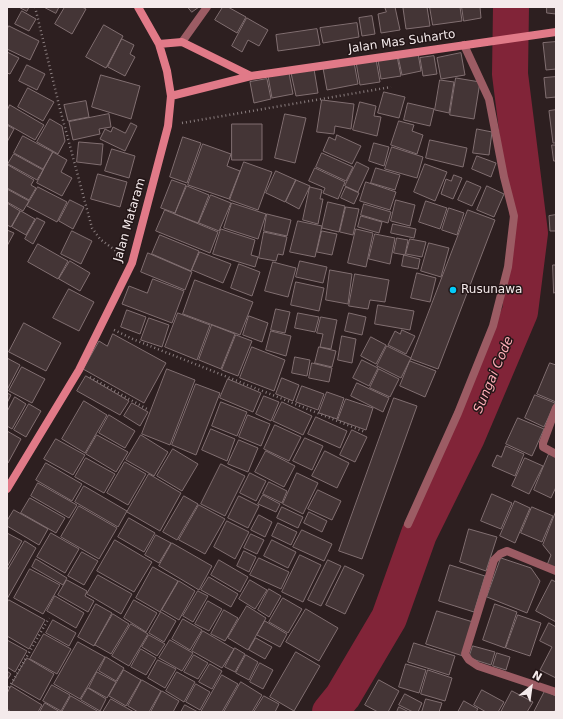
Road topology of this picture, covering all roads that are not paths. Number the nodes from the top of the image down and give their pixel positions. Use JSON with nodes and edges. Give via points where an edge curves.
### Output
{"nodes":[{"id":1,"x":138,"y":7,"type":"edge"},
{"id":2,"x":208,"y":7,"type":"edge"},
{"id":3,"x":556,"y":32,"type":"edge"},
{"id":4,"x":182,"y":42,"type":"junction"},
{"id":5,"x":159,"y":44,"type":"junction"},
{"id":6,"x":464,"y":45,"type":"junction"},
{"id":7,"x":251,"y":76,"type":"junction"},
{"id":8,"x":171,"y":96,"type":"junction"},
{"id":9,"x":556,"y":408,"type":"edge"},
{"id":10,"x":556,"y":454,"type":"edge"},
{"id":11,"x":7,"y":489,"type":"edge"},
{"id":12,"x":408,"y":524,"type":"dead end"},
{"id":13,"x":556,"y":572,"type":"edge"},
{"id":14,"x":556,"y":692,"type":"edge"}],
"edges":[{"from":1,"to":5,"type":"main road","name":"Jalan Mataram"},
{"from":2,"to":4,"type":"street"},
{"from":3,"to":6,"type":"main road","name":"Jalan Mas Suharto"},
{"from":4,"to":5,"type":"main road"},
{"from":4,"to":7,"type":"main road"},
{"from":5,"to":8,"type":"main road","name":"Jalan Mataram"},
{"from":6,"to":7,"type":"main road","name":"Jalan Mas Suharto"},
{"from":6,"to":12,"type":"street","via":[[490,99],[514,216],[508,267],[493,326],[458,413]]},
{"from":7,"to":8,"type":"main road","name":"Jalan Mas Suharto"},
{"from":8,"to":11,"type":"main road","name":"Jalan Mataram","via":[[168,126],[132,264],[79,370]]},
{"from":9,"to":10,"type":"street","via":[[543,447]]},
{"from":13,"to":14,"type":"street","via":[[507,551],[500,554],[494,560],[465,654],[478,666]]}]}
